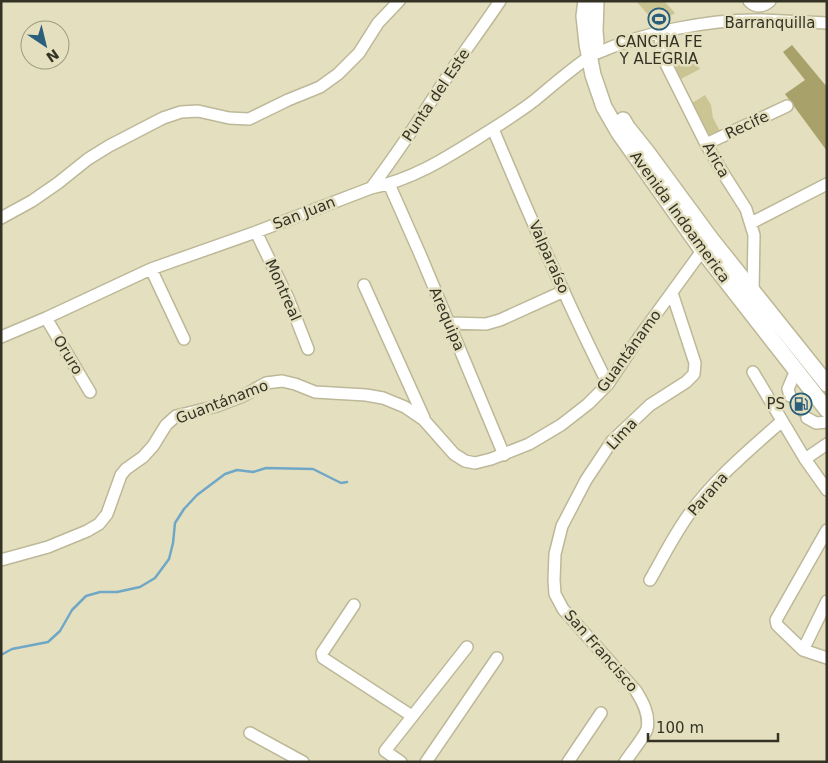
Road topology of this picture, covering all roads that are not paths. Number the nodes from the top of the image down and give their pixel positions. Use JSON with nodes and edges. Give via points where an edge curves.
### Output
{"nodes":[{"id":1,"x":399,"y":1,"type":"edge"},
{"id":2,"x":500,"y":1,"type":"edge"},
{"id":3,"x":586,"y":1,"type":"edge"},
{"id":4,"x":596,"y":1,"type":"edge"},
{"id":5,"x":749,"y":1,"type":"edge"},
{"id":6,"x":770,"y":1,"type":"edge"},
{"id":7,"x":827,"y":23,"type":"edge"},
{"id":8,"x":660,"y":32,"type":"junction"},
{"id":9,"x":593,"y":55,"type":"junction"},
{"id":10,"x":787,"y":106,"type":"dead end"},
{"id":11,"x":493,"y":129,"type":"junction"},
{"id":12,"x":706,"y":144,"type":"junction"},
{"id":13,"x":388,"y":184,"type":"junction"},
{"id":14,"x":827,"y":184,"type":"edge"},
{"id":15,"x":371,"y":188,"type":"junction"},
{"id":16,"x":1,"y":218,"type":"edge"},
{"id":17,"x":751,"y":223,"type":"junction"},
{"id":18,"x":256,"y":232,"type":"junction"},
{"id":19,"x":707,"y":244,"type":"junction"},
{"id":20,"x":152,"y":269,"type":"junction"},
{"id":21,"x":364,"y":285,"type":"dead end"},
{"id":22,"x":564,"y":291,"type":"junction"},
{"id":23,"x":753,"y":292,"type":"junction"},
{"id":24,"x":672,"y":293,"type":"junction"},
{"id":25,"x":46,"y":318,"type":"junction"},
{"id":26,"x":449,"y":323,"type":"junction"},
{"id":27,"x":1,"y":337,"type":"edge"},
{"id":28,"x":184,"y":339,"type":"dead end"},
{"id":29,"x":308,"y":349,"type":"dead end"},
{"id":30,"x":796,"y":370,"type":"junction"},
{"id":31,"x":753,"y":372,"type":"dead end"},
{"id":32,"x":608,"y":384,"type":"junction"},
{"id":33,"x":827,"y":384,"type":"edge"},
{"id":34,"x":90,"y":392,"type":"dead end"},
{"id":35,"x":790,"y":396,"type":"dead end"},
{"id":36,"x":827,"y":410,"type":"edge"},
{"id":37,"x":807,"y":418,"type":"tunnel mouth"},
{"id":38,"x":424,"y":420,"type":"junction"},
{"id":39,"x":782,"y":420,"type":"junction"},
{"id":40,"x":827,"y":422,"type":"edge"},
{"id":41,"x":827,"y":444,"type":"edge"},
{"id":42,"x":504,"y":455,"type":"junction"},
{"id":43,"x":804,"y":459,"type":"junction"},
{"id":44,"x":827,"y":490,"type":"edge"},
{"id":45,"x":827,"y":530,"type":"edge"},
{"id":46,"x":1,"y":560,"type":"edge"},
{"id":47,"x":650,"y":580,"type":"dead end"},
{"id":48,"x":555,"y":594,"type":"joint"},
{"id":49,"x":827,"y":601,"type":"edge"},
{"id":50,"x":354,"y":606,"type":"dead end"},
{"id":51,"x":467,"y":647,"type":"dead end"},
{"id":52,"x":803,"y":650,"type":"junction"},
{"id":53,"x":825,"y":654,"type":"edge"},
{"id":54,"x":497,"y":658,"type":"dead end"},
{"id":55,"x":601,"y":713,"type":"dead end"},
{"id":56,"x":412,"y":716,"type":"junction"},
{"id":57,"x":250,"y":733,"type":"dead end"},
{"id":58,"x":303,"y":762,"type":"edge"},
{"id":59,"x":400,"y":762,"type":"edge"},
{"id":60,"x":426,"y":762,"type":"edge"},
{"id":61,"x":568,"y":762,"type":"edge"},
{"id":62,"x":625,"y":762,"type":"edge"}],
"edges":[{"from":1,"to":16,"type":"street","via":[[378,23],[359,54],[320,87],[249,119],[198,111],[163,118],[109,146],[58,184]]},
{"from":2,"to":15,"type":"street","name":"Punta del Este"},
{"from":3,"to":9,"type":"main road","name":"Avenida Indoamerica","via":[[586,44]]},
{"from":4,"to":9,"type":"main road","name":"Avenida Indoamerica"},
{"from":5,"to":6,"type":"street","via":[[762,6]]},
{"from":7,"to":8,"type":"street","name":"Barranquilla","via":[[760,20],[712,23]]},
{"from":8,"to":9,"type":"street","name":"Barranquilla"},
{"from":8,"to":12,"type":"street","name":"Arica","via":[[665,62]]},
{"from":9,"to":11,"type":"street","name":"San Juan"},
{"from":9,"to":19,"type":"main road","name":"Avenida Indoamerica","via":[[593,75],[604,107],[618,133]]},
{"from":10,"to":12,"type":"street","name":"Recife"},
{"from":11,"to":13,"type":"street","name":"San Juan","via":[[440,162]]},
{"from":11,"to":22,"type":"street","name":"Valparaíso"},
{"from":12,"to":17,"type":"street","name":"Arica","via":[[746,209]]},
{"from":13,"to":15,"type":"street","name":"San Juan"},
{"from":13,"to":26,"type":"street","name":"Arequipa"},
{"from":14,"to":17,"type":"street"},
{"from":15,"to":18,"type":"street","name":"San Juan"},
{"from":17,"to":23,"type":"street","name":"Arica","via":[[754,235]]},
{"from":18,"to":20,"type":"street","name":"San Juan"},
{"from":18,"to":29,"type":"street","name":"Montreal"},
{"from":19,"to":23,"type":"main road","name":"Avenida Indoamerica"},
{"from":19,"to":24,"type":"street","name":"Guantánamo"},
{"from":19,"to":30,"type":"main road","name":"Avenida Indoamerica"},
{"from":20,"to":25,"type":"street","name":"San Juan"},
{"from":20,"to":28,"type":"street"},
{"from":21,"to":38,"type":"street"},
{"from":22,"to":26,"type":"street","via":[[486,324]]},
{"from":22,"to":32,"type":"street","name":"Valparaíso"},
{"from":23,"to":33,"type":"main road","name":"Avenida Indoamerica"},
{"from":24,"to":32,"type":"street","name":"Guantánamo"},
{"from":24,"to":48,"type":"street","name":"Lima","via":[[695,364],[694,374],[650,405],[612,441],[586,480],[562,526],[555,554]]},
{"from":25,"to":27,"type":"street","name":"San Juan"},
{"from":25,"to":34,"type":"street","name":"Oruro"},
{"from":26,"to":42,"type":"street","name":"Arequipa"},
{"from":30,"to":35,"type":"street","via":[[788,389]]},
{"from":30,"to":36,"type":"main road","name":"Avenida Indoamerica"},
{"from":31,"to":39,"type":"street"},
{"from":32,"to":42,"type":"street","name":"Guantánamo","via":[[561,425]]},
{"from":37,"to":40,"type":"street","via":[[816,423]]},
{"from":38,"to":42,"type":"street","name":"Guantánamo","via":[[454,454],[465,461],[475,463]]},
{"from":38,"to":46,"type":"street","name":"Guantánamo","via":[[383,398],[315,392],[282,381],[266,383],[217,406],[176,416],[143,457],[121,475],[107,514],[99,524],[48,547]]},
{"from":39,"to":43,"type":"street"},
{"from":39,"to":47,"type":"street","name":"Parana","via":[[708,491],[687,517]]},
{"from":41,"to":43,"type":"street"},
{"from":43,"to":44,"type":"street"},
{"from":45,"to":52,"type":"street","via":[[776,620],[776,625]]},
{"from":48,"to":62,"type":"street","name":"San Francisco","via":[[563,609],[644,704],[647,730]]},
{"from":49,"to":52,"type":"street"},
{"from":50,"to":56,"type":"street","via":[[322,653],[323,658]]},
{"from":51,"to":56,"type":"street"},
{"from":52,"to":53,"type":"street"},
{"from":54,"to":60,"type":"street"},
{"from":55,"to":61,"type":"street"},
{"from":56,"to":59,"type":"street","via":[[386,751]]},
{"from":57,"to":58,"type":"street"}]}
